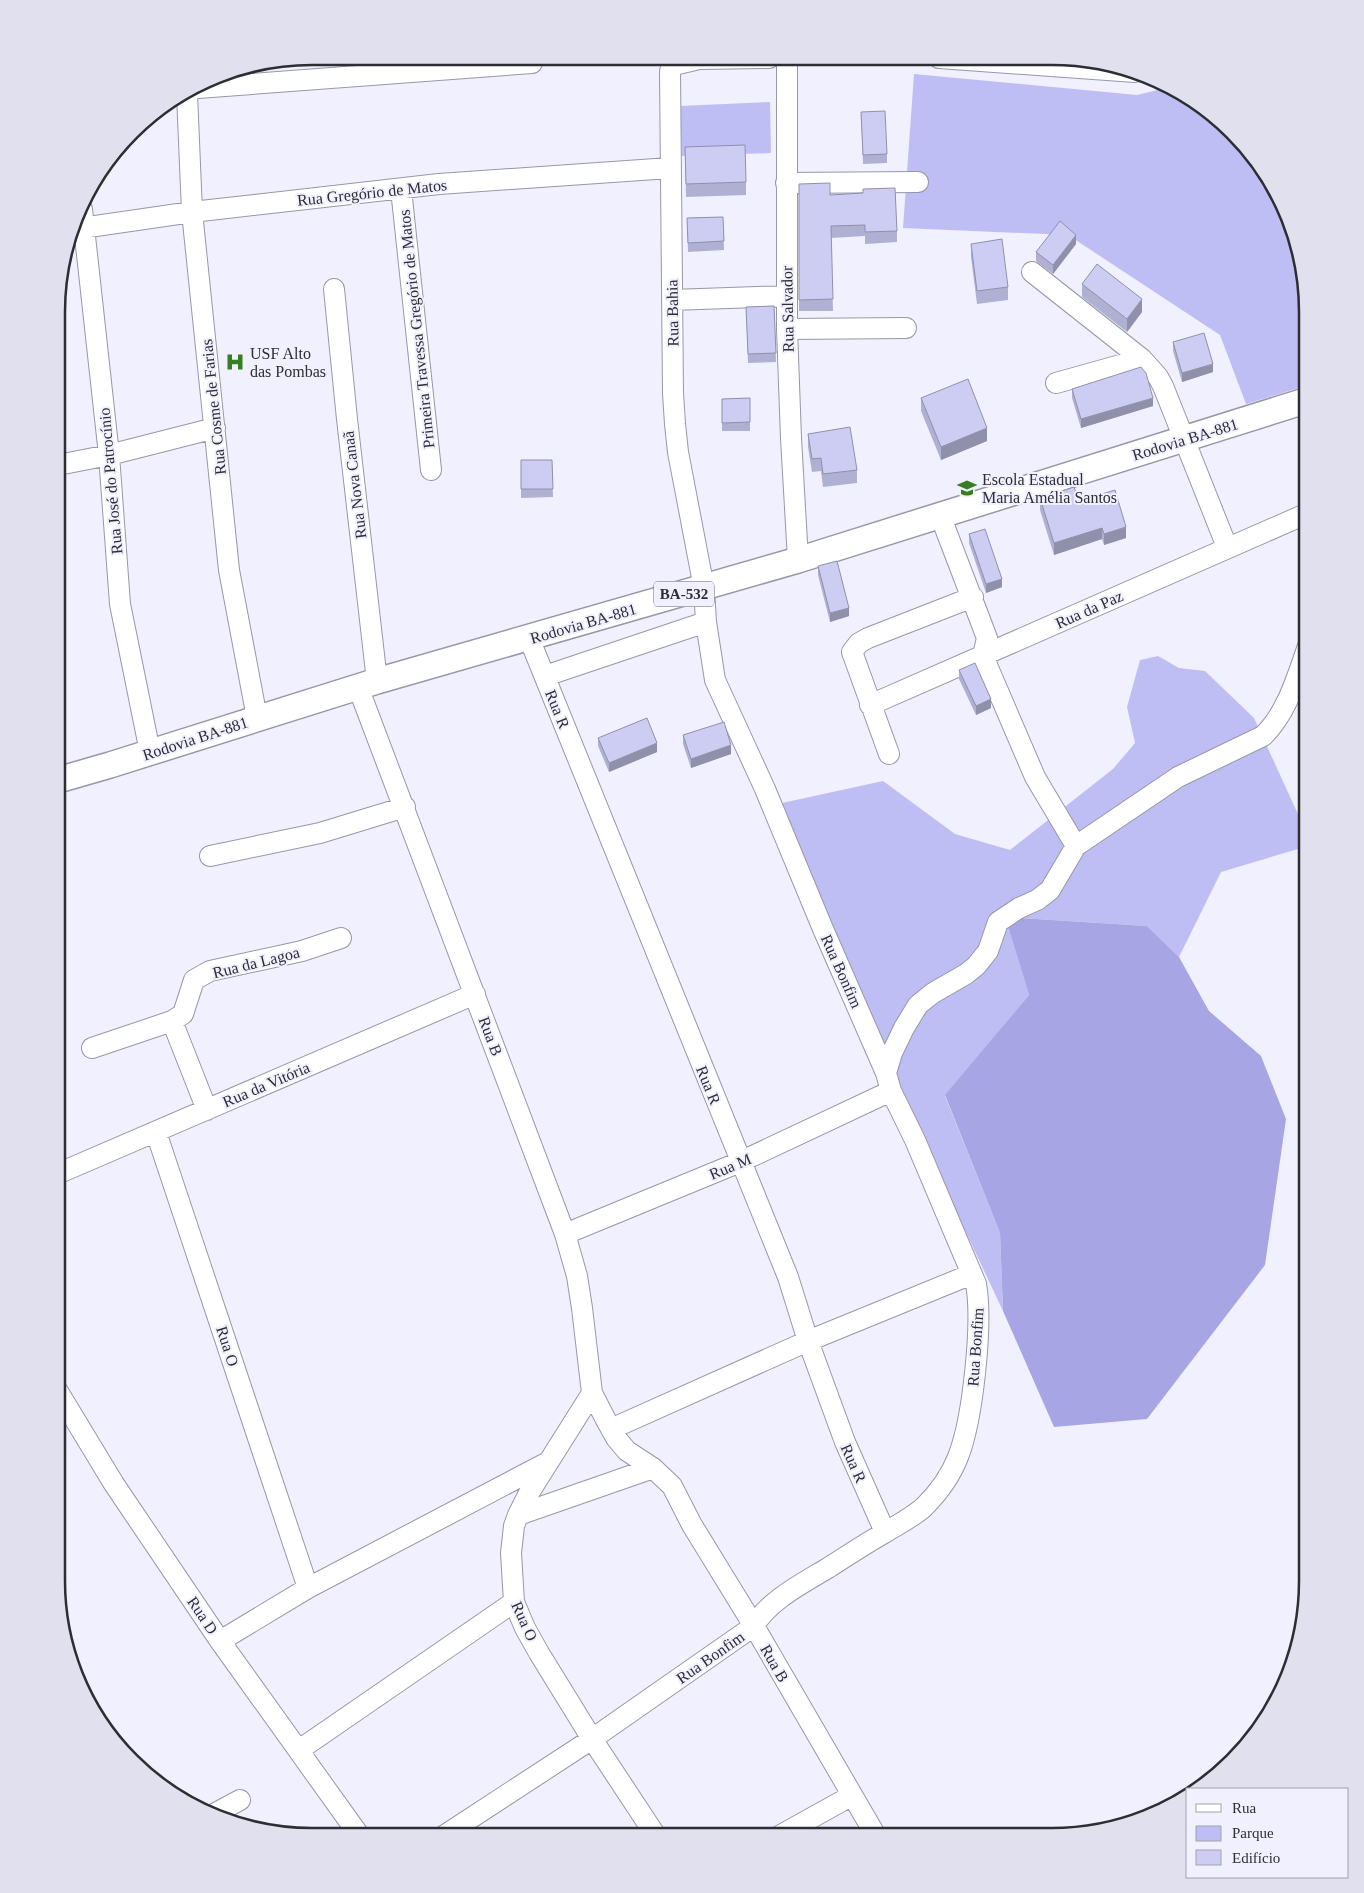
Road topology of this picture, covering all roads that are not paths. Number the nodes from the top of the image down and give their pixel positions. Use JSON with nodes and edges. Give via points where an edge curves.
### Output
{"nodes":[{"id":1,"x":505,"y":65,"type":"edge"},
{"id":2,"x":674,"y":65,"type":"edge"},
{"id":3,"x":787,"y":65,"type":"edge"},
{"id":4,"x":1037,"y":65,"type":"edge"},
{"id":5,"x":1096,"y":69,"type":"edge"},
{"id":6,"x":210,"y":87,"type":"edge"},
{"id":7,"x":187,"y":99,"type":"edge"},
{"id":8,"x":670,"y":168,"type":"junction"},
{"id":9,"x":918,"y":182,"type":"dead end"},
{"id":10,"x":786,"y":183,"type":"junction"},
{"id":11,"x":401,"y":189,"type":"junction"},
{"id":12,"x":192,"y":212,"type":"junction"},
{"id":13,"x":82,"y":222,"type":"edge"},
{"id":14,"x":80,"y":226,"type":"edge"},
{"id":15,"x":1032,"y":272,"type":"dead end"},
{"id":16,"x":334,"y":289,"type":"dead end"},
{"id":17,"x":786,"y":296,"type":"junction"},
{"id":18,"x":672,"y":300,"type":"junction"},
{"id":19,"x":906,"y":328,"type":"dead end"},
{"id":20,"x":787,"y":329,"type":"junction"},
{"id":21,"x":1142,"y":359,"type":"junction"},
{"id":22,"x":1056,"y":384,"type":"dead end"},
{"id":23,"x":1299,"y":403,"type":"edge"},
{"id":24,"x":215,"y":428,"type":"junction"},
{"id":25,"x":1184,"y":439,"type":"junction"},
{"id":26,"x":109,"y":456,"type":"junction"},
{"id":27,"x":65,"y":464,"type":"edge"},
{"id":28,"x":431,"y":470,"type":"dead end"},
{"id":29,"x":940,"y":515,"type":"junction"},
{"id":30,"x":1299,"y":516,"type":"edge"},
{"id":31,"x":1227,"y":547,"type":"junction"},
{"id":32,"x":798,"y":560,"type":"junction"},
{"id":33,"x":704,"y":588,"type":"junction"},
{"id":34,"x":973,"y":597,"type":"junction"},
{"id":35,"x":706,"y":622,"type":"junction"},
{"id":36,"x":530,"y":638,"type":"junction"},
{"id":37,"x":983,"y":656,"type":"junction"},
{"id":38,"x":1299,"y":672,"type":"edge"},
{"id":39,"x":545,"y":676,"type":"junction"},
{"id":40,"x":368,"y":684,"type":"junction"},
{"id":41,"x":870,"y":705,"type":"junction"},
{"id":42,"x":257,"y":718,"type":"junction"},
{"id":43,"x":150,"y":752,"type":"junction"},
{"id":44,"x":889,"y":754,"type":"dead end"},
{"id":45,"x":65,"y":778,"type":"edge"},
{"id":46,"x":405,"y":807,"type":"junction"},
{"id":47,"x":1076,"y":846,"type":"junction"},
{"id":48,"x":210,"y":856,"type":"dead end"},
{"id":49,"x":341,"y":938,"type":"dead end"},
{"id":50,"x":475,"y":994,"type":"junction"},
{"id":51,"x":172,"y":1021,"type":"junction"},
{"id":52,"x":92,"y":1048,"type":"dead end"},
{"id":53,"x":889,"y":1082,"type":"junction"},
{"id":54,"x":207,"y":1110,"type":"junction"},
{"id":55,"x":156,"y":1132,"type":"junction"},
{"id":56,"x":740,"y":1162,"type":"junction"},
{"id":57,"x":65,"y":1171,"type":"edge"},
{"id":58,"x":565,"y":1234,"type":"junction"},
{"id":59,"x":972,"y":1274,"type":"junction"},
{"id":60,"x":808,"y":1341,"type":"junction"},
{"id":61,"x":592,"y":1393,"type":"junction"},
{"id":62,"x":65,"y":1403,"type":"edge"},
{"id":63,"x":611,"y":1429,"type":"junction"},
{"id":64,"x":548,"y":1462,"type":"junction"},
{"id":65,"x":653,"y":1468,"type":"junction"},
{"id":66,"x":518,"y":1514,"type":"junction"},
{"id":67,"x":885,"y":1532,"type":"junction"},
{"id":68,"x":308,"y":1588,"type":"junction"},
{"id":69,"x":514,"y":1602,"type":"junction"},
{"id":70,"x":754,"y":1626,"type":"junction"},
{"id":71,"x":220,"y":1640,"type":"junction"},
{"id":72,"x":592,"y":1739,"type":"junction"},
{"id":73,"x":300,"y":1750,"type":"junction"},
{"id":74,"x":851,"y":1796,"type":"junction"},
{"id":75,"x":240,"y":1800,"type":"dead end"},
{"id":76,"x":220,"y":1810,"type":"edge"},
{"id":77,"x":353,"y":1828,"type":"edge"},
{"id":78,"x":456,"y":1828,"type":"edge"},
{"id":79,"x":651,"y":1828,"type":"edge"},
{"id":80,"x":793,"y":1828,"type":"edge"},
{"id":81,"x":871,"y":1828,"type":"edge"}],
"edges":[{"from":1,"to":6,"type":"street"},
{"from":2,"to":8,"type":"street","name":"Rua Bahia","via":[[670,71]]},
{"from":3,"to":10,"type":"street","name":"Rua Salvador"},
{"from":4,"to":5,"type":"street"},
{"from":7,"to":12,"type":"street","name":"Rua Cosme de Farias"},
{"from":8,"to":11,"type":"street","name":"Rua Gregório de Matos"},
{"from":8,"to":18,"type":"street","name":"Rua Bahia"},
{"from":9,"to":10,"type":"street"},
{"from":10,"to":17,"type":"street","name":"Rua Salvador"},
{"from":11,"to":12,"type":"street","name":"Rua Gregório de Matos"},
{"from":11,"to":28,"type":"street","name":"Primeira Travessa Gregório de Matos"},
{"from":12,"to":13,"type":"street","name":"Rua Gregório de Matos"},
{"from":12,"to":24,"type":"street","name":"Rua Cosme de Farias"},
{"from":14,"to":26,"type":"street","name":"Rua José do Patrocínio"},
{"from":15,"to":21,"type":"street"},
{"from":16,"to":40,"type":"street","name":"Rua Nova Canaã"},
{"from":17,"to":18,"type":"street"},
{"from":17,"to":20,"type":"street","name":"Rua Salvador"},
{"from":18,"to":33,"type":"street","name":"Rua Bahia","via":[[674,424]]},
{"from":19,"to":20,"type":"street"},
{"from":20,"to":32,"type":"street","name":"Rua Salvador"},
{"from":21,"to":22,"type":"street"},
{"from":21,"to":25,"type":"street","via":[[1163,386]]},
{"from":23,"to":25,"type":"main road","name":"Rodovia BA-881","number":"BA-532"},
{"from":24,"to":26,"type":"street"},
{"from":24,"to":42,"type":"street","name":"Rua Cosme de Farias","via":[[229,570]]},
{"from":25,"to":29,"type":"main road","name":"Rodovia BA-881","number":"BA-532"},
{"from":25,"to":31,"type":"street"},
{"from":26,"to":27,"type":"street"},
{"from":26,"to":43,"type":"street","name":"Rua José do Patrocínio","via":[[120,604]]},
{"from":29,"to":32,"type":"main road","name":"Rodovia BA-881","number":"BA-532"},
{"from":29,"to":34,"type":"street"},
{"from":30,"to":31,"type":"street","name":"Rua da Paz"},
{"from":31,"to":37,"type":"street","name":"Rua da Paz"},
{"from":32,"to":33,"type":"main road","name":"Rodovia BA-881","number":"BA-532"},
{"from":33,"to":35,"type":"street","name":"Rua Bonfim"},
{"from":33,"to":36,"type":"main road","name":"Rodovia BA-881","number":"BA-532"},
{"from":34,"to":37,"type":"street","via":[[987,638]]},
{"from":34,"to":41,"type":"street","via":[[868,638],[852,650]]},
{"from":35,"to":39,"type":"street"},
{"from":35,"to":53,"type":"street","name":"Rua Bonfim","via":[[715,680],[765,788]]},
{"from":36,"to":39,"type":"street","name":"Rua R"},
{"from":36,"to":40,"type":"main road","name":"Rodovia BA-881","number":"BA-532"},
{"from":37,"to":41,"type":"street","name":"Rua da Paz"},
{"from":37,"to":47,"type":"street","via":[[1035,777]]},
{"from":38,"to":47,"type":"street","via":[[1274,725],[1263,736],[1178,777]]},
{"from":39,"to":56,"type":"street","name":"Rua R"},
{"from":40,"to":42,"type":"main road","name":"Rodovia BA-881","number":"BA-532"},
{"from":40,"to":46,"type":"street","name":"Rua B"},
{"from":41,"to":44,"type":"street"},
{"from":42,"to":43,"type":"main road","name":"Rodovia BA-881","number":"BA-532"},
{"from":43,"to":45,"type":"main road","name":"Rodovia BA-881","number":"BA-532"},
{"from":46,"to":48,"type":"street","via":[[320,833]]},
{"from":46,"to":50,"type":"street","name":"Rua B"},
{"from":47,"to":53,"type":"street","via":[[1050,890],[998,922],[988,951],[976,966],[918,1005],[892,1053]]},
{"from":49,"to":51,"type":"street","name":"Rua da Lagoa","via":[[302,951],[210,972],[194,980],[183,1014]]},
{"from":50,"to":54,"type":"street","name":"Rua da Vitória"},
{"from":50,"to":58,"type":"street","name":"Rua B"},
{"from":51,"to":52,"type":"street"},
{"from":51,"to":54,"type":"street"},
{"from":53,"to":56,"type":"street","name":"Rua M"},
{"from":53,"to":59,"type":"street","name":"Rua Bonfim"},
{"from":54,"to":55,"type":"street","name":"Rua da Vitória"},
{"from":55,"to":57,"type":"street","name":"Rua da Vitória"},
{"from":55,"to":68,"type":"street","name":"Rua O"},
{"from":56,"to":58,"type":"street","name":"Rua M"},
{"from":56,"to":60,"type":"street","name":"Rua R","via":[[788,1277]]},
{"from":58,"to":61,"type":"street","name":"Rua B","via":[[579,1292]]},
{"from":59,"to":60,"type":"street"},
{"from":59,"to":67,"type":"street","name":"Rua Bonfim","via":[[979,1308],[976,1352],[968,1416],[959,1455],[945,1481],[924,1507]]},
{"from":60,"to":63,"type":"street"},
{"from":60,"to":67,"type":"street","name":"Rua R","via":[[845,1442]]},
{"from":61,"to":63,"type":"street","name":"Rua B"},
{"from":61,"to":64,"type":"street","name":"Rua O"},
{"from":62,"to":71,"type":"street","name":"Rua D","via":[[114,1484]]},
{"from":63,"to":65,"type":"street","name":"Rua B","via":[[627,1451]]},
{"from":64,"to":66,"type":"street","name":"Rua O"},
{"from":64,"to":68,"type":"street"},
{"from":65,"to":66,"type":"street"},
{"from":65,"to":70,"type":"street","name":"Rua B","via":[[676,1492],[692,1525]]},
{"from":66,"to":69,"type":"street","name":"Rua O","via":[[510,1553]]},
{"from":67,"to":70,"type":"street","name":"Rua Bonfim","via":[[771,1605]]},
{"from":68,"to":71,"type":"street"},
{"from":69,"to":72,"type":"street","name":"Rua O","via":[[539,1653]]},
{"from":69,"to":73,"type":"street"},
{"from":70,"to":72,"type":"street","name":"Rua Bonfim"},
{"from":70,"to":74,"type":"street","name":"Rua B"},
{"from":71,"to":73,"type":"street","name":"Rua D"},
{"from":72,"to":78,"type":"street","name":"Rua Bonfim"},
{"from":72,"to":79,"type":"street","name":"Rua O"},
{"from":73,"to":77,"type":"street","name":"Rua D"},
{"from":74,"to":80,"type":"street"},
{"from":74,"to":81,"type":"street","name":"Rua B"},
{"from":75,"to":76,"type":"street"}]}
